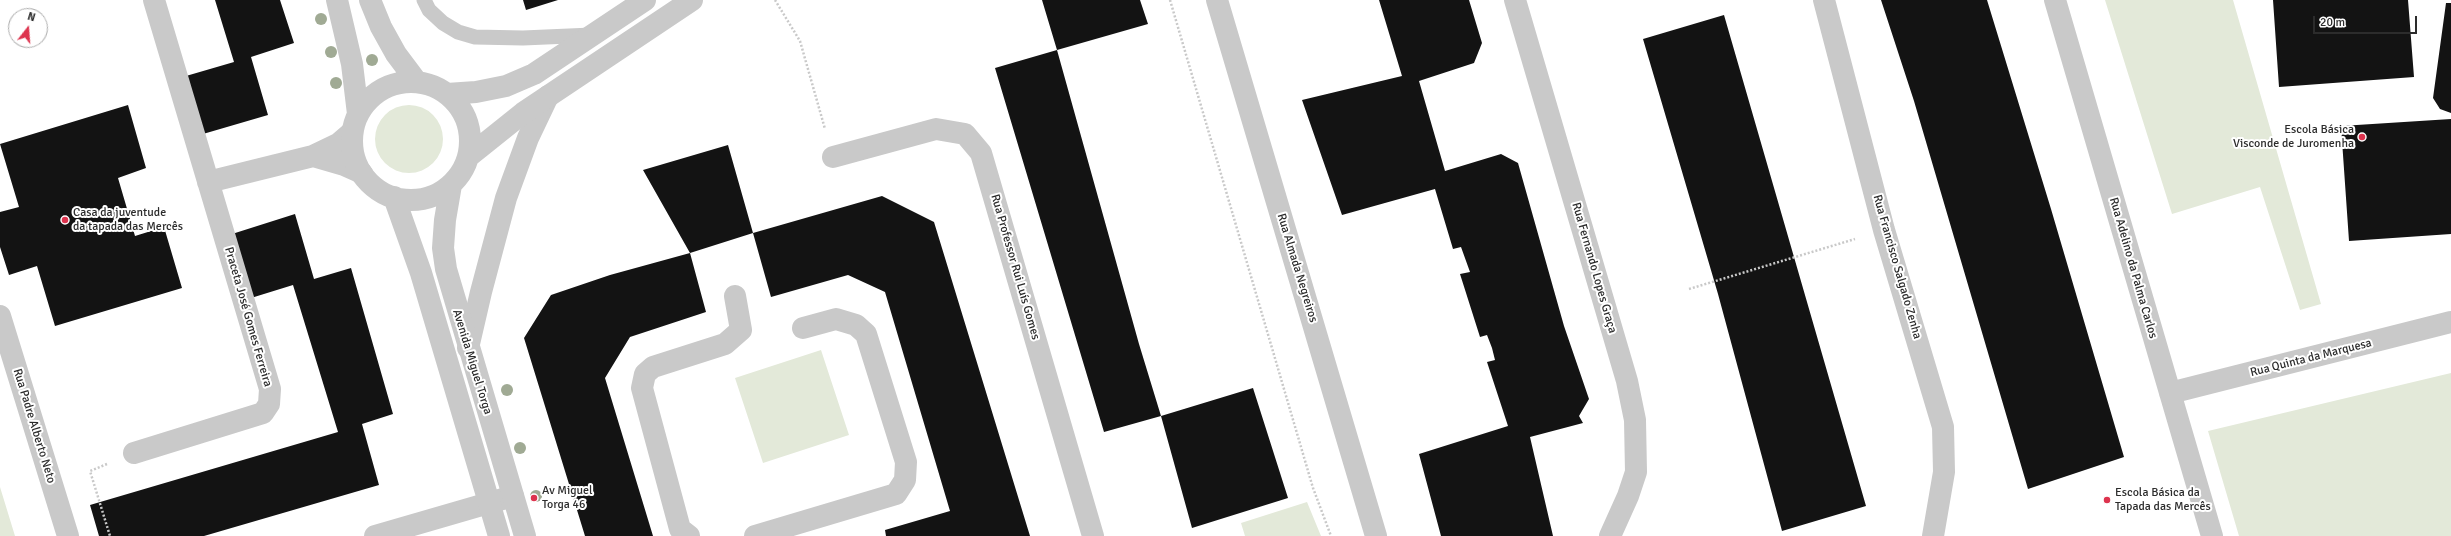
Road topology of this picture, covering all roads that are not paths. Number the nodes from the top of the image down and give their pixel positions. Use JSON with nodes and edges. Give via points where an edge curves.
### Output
{"nodes":[{"id":1,"x":154,"y":0,"type":"edge"},
{"id":2,"x":337,"y":0,"type":"edge"},
{"id":3,"x":370,"y":0,"type":"edge"},
{"id":4,"x":424,"y":0,"type":"edge"},
{"id":5,"x":645,"y":0,"type":"edge"},
{"id":6,"x":692,"y":0,"type":"edge"},
{"id":7,"x":1217,"y":0,"type":"edge"},
{"id":8,"x":1515,"y":0,"type":"edge"},
{"id":9,"x":1824,"y":0,"type":"edge"},
{"id":10,"x":2055,"y":0,"type":"edge"},
{"id":11,"x":593,"y":35,"type":"junction"},
{"id":12,"x":417,"y":82,"type":"junction"},
{"id":13,"x":447,"y":94,"type":"junction"},
{"id":14,"x":548,"y":96,"type":"junction"},
{"id":15,"x":355,"y":122,"type":"junction"},
{"id":16,"x":313,"y":156,"type":"junction"},
{"id":17,"x":468,"y":157,"type":"junction"},
{"id":18,"x":833,"y":157,"type":"dead end"},
{"id":19,"x":362,"y":173,"type":"junction"},
{"id":20,"x":208,"y":182,"type":"junction"},
{"id":21,"x":451,"y":185,"type":"junction"},
{"id":22,"x":394,"y":197,"type":"junction"},
{"id":23,"x":734,"y":296,"type":"dead end"},
{"id":24,"x":0,"y":316,"type":"edge"},
{"id":25,"x":2451,"y":322,"type":"edge"},
{"id":26,"x":803,"y":328,"type":"dead end"},
{"id":27,"x":468,"y":348,"type":"junction"},
{"id":28,"x":2170,"y":393,"type":"junction"},
{"id":29,"x":134,"y":453,"type":"road end"},
{"id":30,"x":513,"y":496,"type":"junction"},
{"id":31,"x":489,"y":503,"type":"junction"},
{"id":32,"x":813,"y":528,"type":"edge"},
{"id":33,"x":68,"y":536,"type":"edge"},
{"id":34,"x":375,"y":536,"type":"edge"},
{"id":35,"x":499,"y":536,"type":"edge"},
{"id":36,"x":525,"y":536,"type":"edge"},
{"id":37,"x":689,"y":536,"type":"edge"},
{"id":38,"x":755,"y":536,"type":"edge"},
{"id":39,"x":1093,"y":536,"type":"edge"},
{"id":40,"x":1376,"y":536,"type":"edge"},
{"id":41,"x":1610,"y":536,"type":"edge"},
{"id":42,"x":1933,"y":536,"type":"edge"},
{"id":43,"x":2212,"y":536,"type":"edge"}],
"edges":[{"from":1,"to":20,"type":"street","name":"Praceta José Gomes Ferreira"},
{"from":2,"to":15,"type":"street","via":[[352,64]]},
{"from":3,"to":12,"type":"street","via":[[396,54]]},
{"from":4,"to":11,"type":"lane","via":[[429,10],[443,24],[475,37]]},
{"from":5,"to":11,"type":"street"},
{"from":6,"to":14,"type":"street"},
{"from":7,"to":40,"type":"street","name":"Rua Almada Negreiros"},
{"from":8,"to":41,"type":"street","name":"Rua Fernando Lopes Graça","via":[[1627,381],[1635,420],[1636,472]]},
{"from":9,"to":42,"type":"street","name":"Rua Francisco Salgado Zenha","via":[[1884,230],[1943,427],[1944,472]]},
{"from":10,"to":28,"type":"street","name":"Rua Adelino da Palma Carlos"},
{"from":11,"to":13,"type":"street","via":[[534,74],[506,86]]},
{"from":12,"to":13,"type":"street","via":[[433,86]]},
{"from":12,"to":15,"type":"street","via":[[399,83],[383,89],[369,99]]},
{"from":13,"to":17,"type":"street","via":[[459,106],[467,122],[470,139]]},
{"from":14,"to":17,"type":"street","via":[[496,133]]},
{"from":14,"to":27,"type":"street","via":[[528,138],[504,204]]},
{"from":15,"to":16,"type":"street","via":[[338,144]]},
{"from":15,"to":19,"type":"street","via":[[352,146]]},
{"from":16,"to":19,"type":"street"},
{"from":16,"to":20,"type":"street"},
{"from":17,"to":21,"type":"street","via":[[462,172]]},
{"from":18,"to":39,"type":"street","name":"Rua Professor Rui Luís Gomes","via":[[936,129],[965,134],[981,152]]},
{"from":19,"to":22,"type":"street","via":[[376,188]]},
{"from":20,"to":29,"type":"street","name":"Praceta José Gomes Ferreira","via":[[265,370],[270,389],[269,404],[263,413]]},
{"from":21,"to":22,"type":"street","via":[[434,195],[414,200]]},
{"from":21,"to":27,"type":"street","name":"Avenida Miguel Torga","via":[[443,248],[453,299]]},
{"from":22,"to":31,"type":"street","name":"Avenida Miguel Torga","via":[[421,273]]},
{"from":23,"to":37,"type":"street","via":[[741,330],[725,344],[653,367],[645,374],[642,388],[680,528]]},
{"from":24,"to":33,"type":"street","name":"Rua Padre Alberto Neto"},
{"from":25,"to":28,"type":"street","name":"Rua Quinta da Marquesa"},
{"from":26,"to":32,"type":"street","via":[[836,319],[856,325],[866,334],[906,462],[905,480],[896,494]]},
{"from":27,"to":30,"type":"street","name":"Avenida Miguel Torga"},
{"from":28,"to":43,"type":"street","name":"Rua Adelino da Palma Carlos"},
{"from":30,"to":31,"type":"street"},
{"from":30,"to":36,"type":"street","name":"Avenida Miguel Torga"},
{"from":31,"to":34,"type":"street"},
{"from":31,"to":35,"type":"street","name":"Avenida Miguel Torga"},
{"from":32,"to":38,"type":"street"}]}
